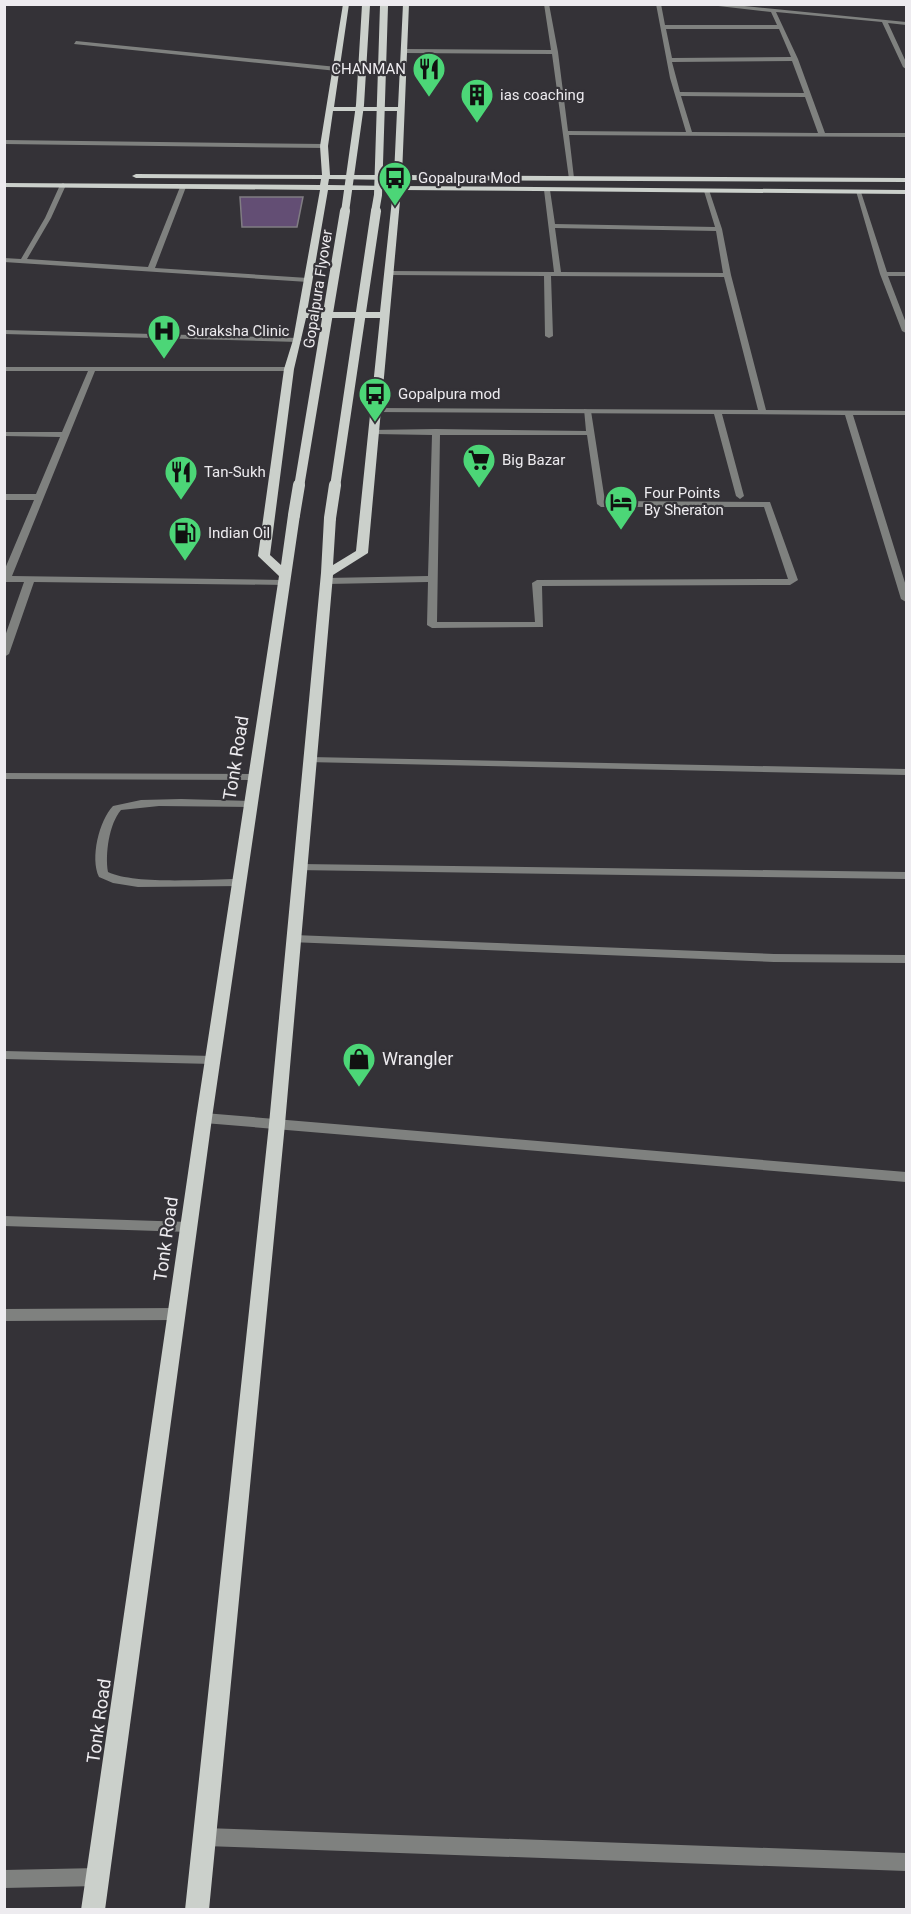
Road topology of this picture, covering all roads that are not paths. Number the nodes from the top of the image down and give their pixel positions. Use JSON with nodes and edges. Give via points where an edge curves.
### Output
{"nodes":[{"id":1,"x":346,"y":4,"type":"edge"},
{"id":2,"x":366,"y":4,"type":"edge"},
{"id":3,"x":384,"y":4,"type":"edge"},
{"id":4,"x":406,"y":4,"type":"edge"},
{"id":5,"x":546,"y":4,"type":"edge"},
{"id":6,"x":658,"y":4,"type":"edge"},
{"id":7,"x":703,"y":4,"type":"edge"},
{"id":8,"x":773,"y":11,"type":"junction"},
{"id":9,"x":884,"y":20,"type":"junction"},
{"id":10,"x":906,"y":22,"type":"edge"},
{"id":11,"x":663,"y":27,"type":"junction"},
{"id":12,"x":781,"y":27,"type":"junction"},
{"id":13,"x":76,"y":43,"type":"dead end"},
{"id":14,"x":405,"y":51,"type":"junction"},
{"id":15,"x":555,"y":52,"type":"junction"},
{"id":16,"x":795,"y":59,"type":"junction"},
{"id":17,"x":670,"y":60,"type":"junction"},
{"id":18,"x":906,"y":67,"type":"edge"},
{"id":19,"x":337,"y":69,"type":"junction"},
{"id":20,"x":678,"y":94,"type":"junction"},
{"id":21,"x":808,"y":94,"type":"junction"},
{"id":22,"x":402,"y":109,"type":"junction"},
{"id":23,"x":330,"y":110,"type":"junction"},
{"id":24,"x":565,"y":133,"type":"junction"},
{"id":25,"x":689,"y":133,"type":"junction"},
{"id":26,"x":822,"y":134,"type":"junction"},
{"id":27,"x":906,"y":135,"type":"edge"},
{"id":28,"x":4,"y":142,"type":"edge"},
{"id":29,"x":324,"y":146,"type":"junction"},
{"id":30,"x":4,"y":176,"type":"edge"},
{"id":31,"x":63,"y":176,"type":"dead end"},
{"id":32,"x":122,"y":176,"type":"dead end"},
{"id":33,"x":326,"y":176,"type":"junction"},
{"id":34,"x":398,"y":177,"type":"junction"},
{"id":35,"x":571,"y":178,"type":"junction"},
{"id":36,"x":906,"y":180,"type":"edge"},
{"id":37,"x":4,"y":185,"type":"edge"},
{"id":38,"x":63,"y":185,"type":"junction"},
{"id":39,"x":183,"y":187,"type":"junction"},
{"id":40,"x":323,"y":189,"type":"junction"},
{"id":41,"x":397,"y":189,"type":"junction"},
{"id":42,"x":547,"y":190,"type":"junction"},
{"id":43,"x":707,"y":191,"type":"junction"},
{"id":44,"x":858,"y":192,"type":"junction"},
{"id":45,"x":906,"y":192,"type":"edge"},
{"id":46,"x":551,"y":226,"type":"junction"},
{"id":47,"x":719,"y":229,"type":"junction"},
{"id":48,"x":4,"y":260,"type":"edge"},
{"id":49,"x":23,"y":261,"type":"junction"},
{"id":50,"x":151,"y":269,"type":"junction"},
{"id":51,"x":389,"y":273,"type":"junction"},
{"id":52,"x":547,"y":273,"type":"junction"},
{"id":53,"x":558,"y":273,"type":"junction"},
{"id":54,"x":884,"y":274,"type":"junction"},
{"id":55,"x":906,"y":274,"type":"edge"},
{"id":56,"x":727,"y":275,"type":"junction"},
{"id":57,"x":308,"y":280,"type":"junction"},
{"id":58,"x":302,"y":315,"type":"junction"},
{"id":59,"x":385,"y":315,"type":"junction"},
{"id":60,"x":906,"y":331,"type":"edge"},
{"id":61,"x":4,"y":332,"type":"edge"},
{"id":62,"x":549,"y":336,"type":"dead end"},
{"id":63,"x":298,"y":340,"type":"junction"},
{"id":64,"x":4,"y":369,"type":"edge"},
{"id":65,"x":289,"y":369,"type":"junction"},
{"id":66,"x":92,"y":370,"type":"junction"},
{"id":67,"x":376,"y":410,"type":"junction"},
{"id":68,"x":587,"y":411,"type":"junction"},
{"id":69,"x":717,"y":411,"type":"junction"},
{"id":70,"x":763,"y":412,"type":"junction"},
{"id":71,"x":848,"y":413,"type":"junction"},
{"id":72,"x":906,"y":413,"type":"edge"},
{"id":73,"x":436,"y":431,"type":"junction"},
{"id":74,"x":374,"y":432,"type":"junction"},
{"id":75,"x":591,"y":433,"type":"junction"},
{"id":76,"x":4,"y":434,"type":"edge"},
{"id":77,"x":65,"y":435,"type":"junction"},
{"id":78,"x":4,"y":497,"type":"edge"},
{"id":79,"x":40,"y":497,"type":"junction"},
{"id":80,"x":741,"y":500,"type":"junction"},
{"id":81,"x":327,"y":577,"type":"junction"},
{"id":82,"x":5,"y":579,"type":"edge"},
{"id":83,"x":30,"y":579,"type":"junction"},
{"id":84,"x":284,"y":579,"type":"junction"},
{"id":85,"x":432,"y":579,"type":"junction"},
{"id":86,"x":906,"y":598,"type":"edge"},
{"id":87,"x":4,"y":654,"type":"edge"},
{"id":88,"x":310,"y":760,"type":"junction"},
{"id":89,"x":906,"y":772,"type":"edge"},
{"id":90,"x":4,"y":776,"type":"edge"},
{"id":91,"x":255,"y":777,"type":"junction"},
{"id":92,"x":251,"y":804,"type":"junction"},
{"id":93,"x":300,"y":868,"type":"junction"},
{"id":94,"x":906,"y":876,"type":"edge"},
{"id":95,"x":239,"y":883,"type":"junction"},
{"id":96,"x":294,"y":939,"type":"junction"},
{"id":97,"x":906,"y":959,"type":"edge"},
{"id":98,"x":4,"y":1056,"type":"edge"},
{"id":99,"x":213,"y":1060,"type":"junction"},
{"id":100,"x":204,"y":1118,"type":"junction"},
{"id":101,"x":277,"y":1124,"type":"junction"},
{"id":102,"x":906,"y":1177,"type":"edge"},
{"id":103,"x":4,"y":1221,"type":"edge"},
{"id":104,"x":189,"y":1227,"type":"junction"},
{"id":105,"x":177,"y":1314,"type":"junction"},
{"id":106,"x":4,"y":1315,"type":"edge"},
{"id":107,"x":205,"y":1837,"type":"junction"},
{"id":108,"x":906,"y":1862,"type":"edge"},
{"id":109,"x":98,"y":1877,"type":"junction"},
{"id":110,"x":4,"y":1879,"type":"edge"},
{"id":111,"x":93,"y":1910,"type":"edge"},
{"id":112,"x":197,"y":1910,"type":"edge"}],
"edges":[{"from":1,"to":19,"type":"main road"},
{"from":2,"to":84,"type":"main road","name":"Gopalpura Flyover","bridge":true,"via":[[360,105],[348,193]]},
{"from":3,"to":81,"type":"main road","bridge":true,"via":[[378,195],[330,518]]},
{"from":4,"to":14,"type":"main road"},
{"from":5,"to":15,"type":"street"},
{"from":6,"to":11,"type":"street"},
{"from":7,"to":8,"type":"street"},
{"from":8,"to":9,"type":"street"},
{"from":8,"to":12,"type":"street"},
{"from":9,"to":10,"type":"street"},
{"from":9,"to":18,"type":"street"},
{"from":11,"to":12,"type":"street"},
{"from":11,"to":17,"type":"street"},
{"from":12,"to":16,"type":"street"},
{"from":13,"to":19,"type":"street"},
{"from":14,"to":15,"type":"street"},
{"from":14,"to":22,"type":"main road"},
{"from":15,"to":24,"type":"street"},
{"from":16,"to":17,"type":"street"},
{"from":16,"to":21,"type":"street"},
{"from":17,"to":20,"type":"street"},
{"from":19,"to":23,"type":"main road"},
{"from":20,"to":21,"type":"street"},
{"from":20,"to":25,"type":"street"},
{"from":21,"to":26,"type":"street"},
{"from":22,"to":23,"type":"main road"},
{"from":22,"to":34,"type":"main road"},
{"from":23,"to":29,"type":"main road"},
{"from":24,"to":25,"type":"street"},
{"from":24,"to":35,"type":"street"},
{"from":25,"to":26,"type":"street"},
{"from":26,"to":27,"type":"street"},
{"from":28,"to":29,"type":"street"},
{"from":29,"to":33,"type":"main road"},
{"from":30,"to":31,"type":"main road"},
{"from":32,"to":33,"type":"main road"},
{"from":33,"to":34,"type":"main road"},
{"from":33,"to":40,"type":"main road"},
{"from":34,"to":35,"type":"main road"},
{"from":34,"to":41,"type":"main road"},
{"from":35,"to":36,"type":"main road"},
{"from":37,"to":38,"type":"main road"},
{"from":38,"to":39,"type":"main road"},
{"from":38,"to":49,"type":"street"},
{"from":39,"to":40,"type":"main road"},
{"from":39,"to":50,"type":"street"},
{"from":40,"to":41,"type":"main road"},
{"from":40,"to":57,"type":"main road"},
{"from":41,"to":42,"type":"main road"},
{"from":41,"to":51,"type":"main road"},
{"from":42,"to":43,"type":"main road"},
{"from":42,"to":46,"type":"street"},
{"from":43,"to":44,"type":"main road"},
{"from":43,"to":47,"type":"street"},
{"from":44,"to":45,"type":"main road"},
{"from":44,"to":54,"type":"street"},
{"from":46,"to":47,"type":"street"},
{"from":46,"to":53,"type":"street"},
{"from":47,"to":56,"type":"street"},
{"from":48,"to":49,"type":"street"},
{"from":49,"to":50,"type":"street"},
{"from":50,"to":57,"type":"street"},
{"from":51,"to":52,"type":"street"},
{"from":51,"to":59,"type":"main road"},
{"from":52,"to":53,"type":"street"},
{"from":52,"to":62,"type":"street"},
{"from":53,"to":56,"type":"street"},
{"from":54,"to":55,"type":"street"},
{"from":54,"to":60,"type":"street"},
{"from":56,"to":70,"type":"street"},
{"from":57,"to":58,"type":"main road"},
{"from":58,"to":59,"type":"main road"},
{"from":58,"to":63,"type":"main road"},
{"from":59,"to":67,"type":"main road"},
{"from":61,"to":63,"type":"street"},
{"from":63,"to":65,"type":"main road"},
{"from":64,"to":66,"type":"street"},
{"from":65,"to":66,"type":"street"},
{"from":65,"to":84,"type":"main road","via":[[264,556]]},
{"from":66,"to":77,"type":"street"},
{"from":67,"to":68,"type":"street"},
{"from":67,"to":74,"type":"main road"},
{"from":68,"to":69,"type":"street"},
{"from":68,"to":75,"type":"street"},
{"from":69,"to":70,"type":"street"},
{"from":69,"to":80,"type":"street"},
{"from":70,"to":71,"type":"street"},
{"from":71,"to":72,"type":"street"},
{"from":71,"to":86,"type":"street"},
{"from":73,"to":74,"type":"street"},
{"from":73,"to":75,"type":"street"},
{"from":73,"to":85,"type":"street"},
{"from":74,"to":81,"type":"main road","via":[[362,553]]},
{"from":75,"to":80,"type":"street","via":[[601,504]]},
{"from":76,"to":77,"type":"street"},
{"from":77,"to":79,"type":"street"},
{"from":78,"to":79,"type":"street"},
{"from":79,"to":82,"type":"street"},
{"from":80,"to":85,"type":"street","via":[[769,505],[792,582],[537,583],[540,625],[457,626],[432,625]]},
{"from":81,"to":85,"type":"street"},
{"from":81,"to":88,"type":"main road"},
{"from":82,"to":83,"type":"street"},
{"from":83,"to":84,"type":"street"},
{"from":83,"to":87,"type":"street"},
{"from":84,"to":91,"type":"main road","name":"Tonk Road"},
{"from":88,"to":89,"type":"street"},
{"from":88,"to":93,"type":"main road"},
{"from":90,"to":91,"type":"street"},
{"from":91,"to":92,"type":"main road","name":"Tonk Road"},
{"from":92,"to":95,"type":"main road","name":"Tonk Road"},
{"from":92,"to":95,"type":"street","via":[[144,803],[116,808],[100,865],[103,874],[126,882]]},
{"from":93,"to":94,"type":"street"},
{"from":93,"to":96,"type":"main road"},
{"from":95,"to":99,"type":"main road","name":"Tonk Road"},
{"from":96,"to":97,"type":"street","via":[[774,958]]},
{"from":96,"to":101,"type":"main road"},
{"from":98,"to":99,"type":"street"},
{"from":99,"to":100,"type":"main road","name":"Tonk Road"},
{"from":100,"to":101,"type":"street"},
{"from":100,"to":104,"type":"main road","name":"Tonk Road"},
{"from":101,"to":102,"type":"street"},
{"from":101,"to":107,"type":"main road"},
{"from":103,"to":104,"type":"street"},
{"from":104,"to":105,"type":"main road","name":"Tonk Road"},
{"from":105,"to":106,"type":"street"},
{"from":105,"to":109,"type":"main road","name":"Tonk Road"},
{"from":107,"to":108,"type":"street"},
{"from":107,"to":112,"type":"main road"},
{"from":109,"to":110,"type":"street"},
{"from":109,"to":111,"type":"main road","name":"Tonk Road"}]}
